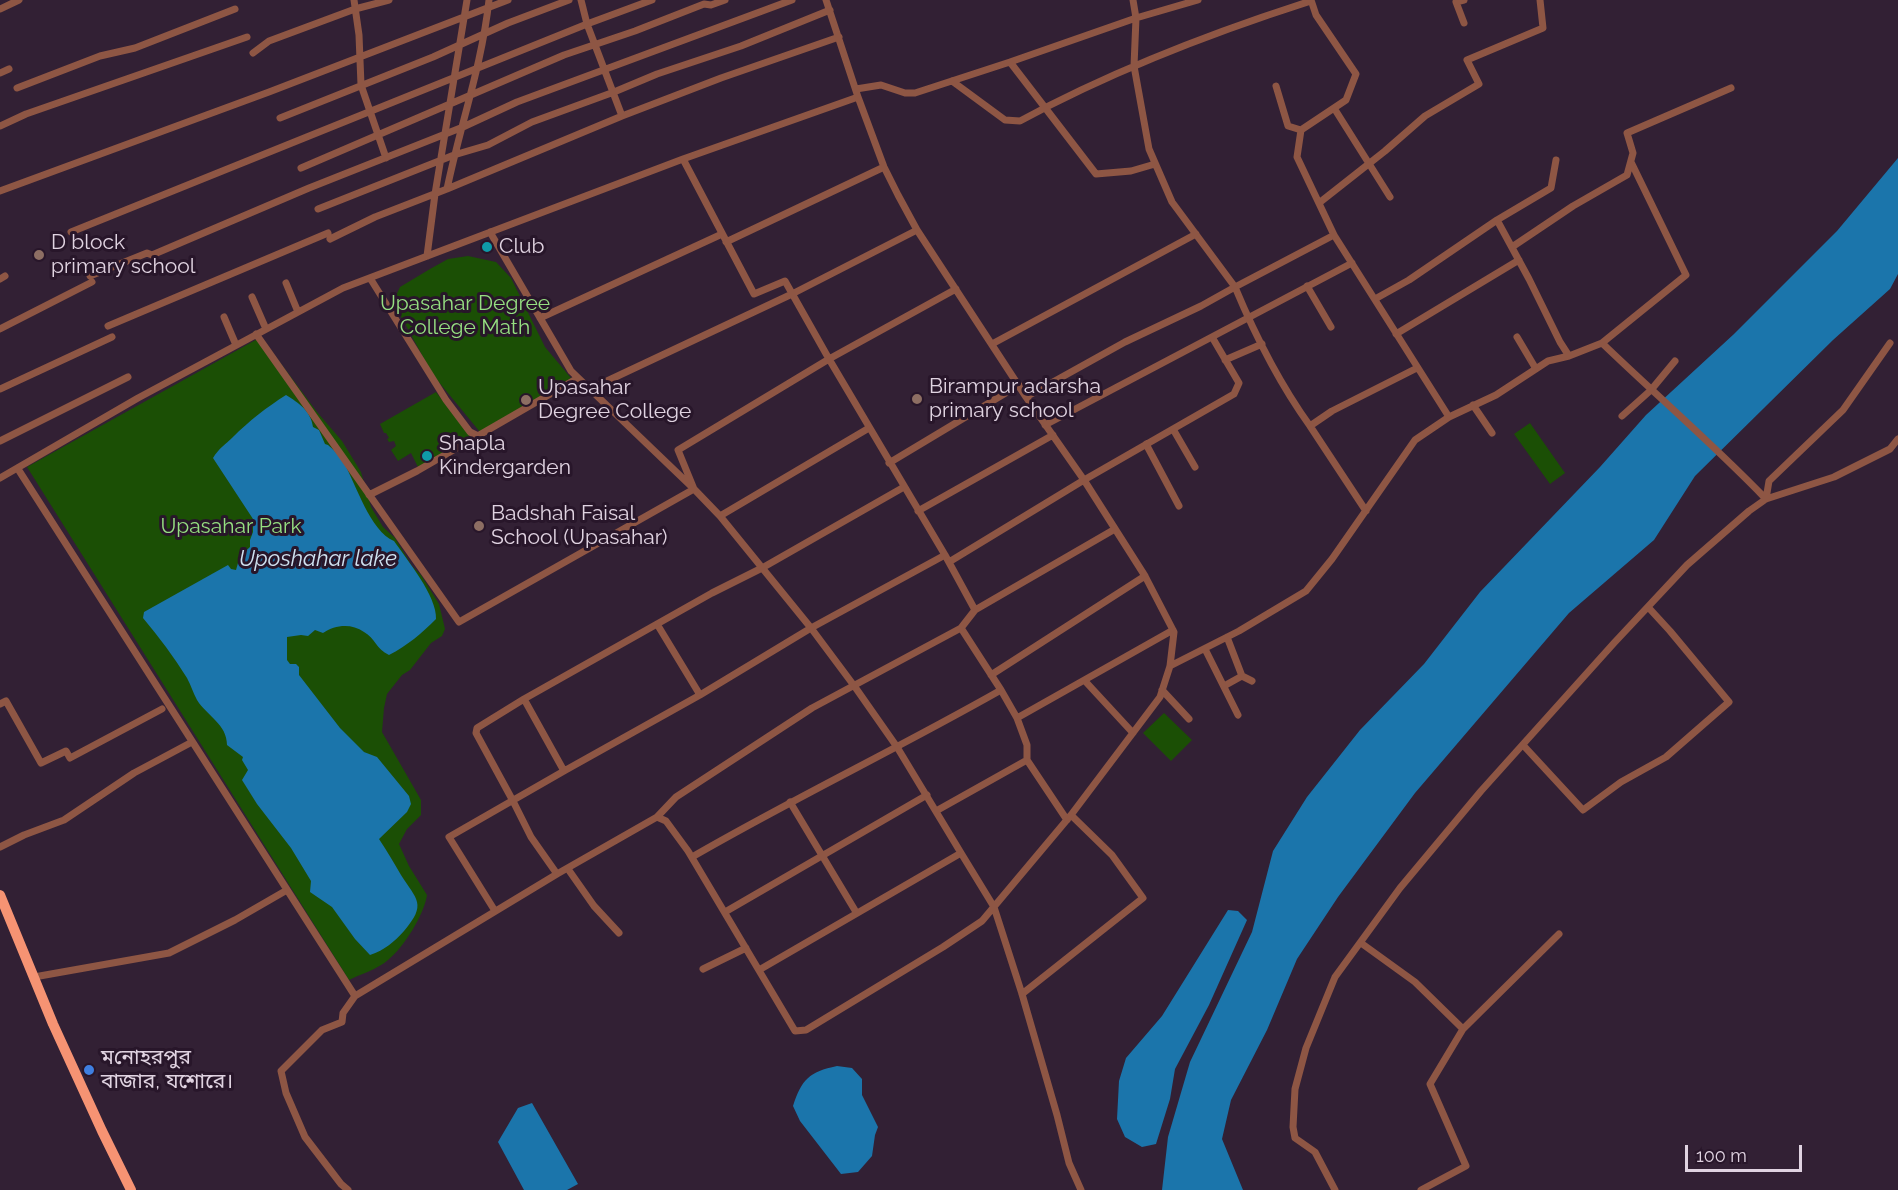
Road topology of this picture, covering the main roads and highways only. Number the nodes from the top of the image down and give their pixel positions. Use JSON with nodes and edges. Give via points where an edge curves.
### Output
{"nodes":[{"id":1,"x":0,"y":895,"type":"edge"},
{"id":2,"x":131,"y":1190,"type":"edge"}],
"edges":[{"from":1,"to":2,"type":"highway"}]}
